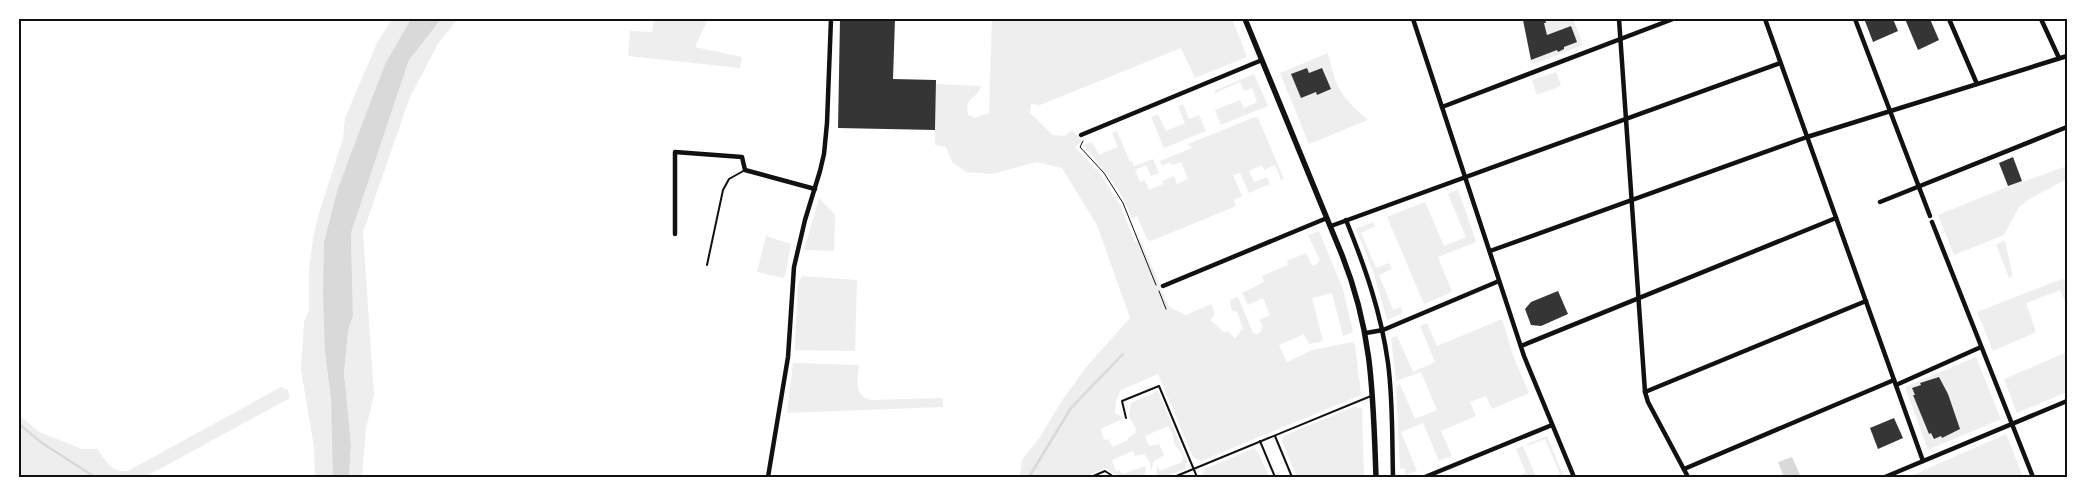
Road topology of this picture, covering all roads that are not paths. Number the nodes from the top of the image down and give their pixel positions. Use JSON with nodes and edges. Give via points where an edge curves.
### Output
{"nodes":[{"id":1,"x":829,"y":19,"type":"edge"},
{"id":2,"x":1245,"y":19,"type":"edge"},
{"id":3,"x":1413,"y":19,"type":"edge"},
{"id":4,"x":1619,"y":19,"type":"edge"},
{"id":5,"x":1673,"y":19,"type":"edge"},
{"id":6,"x":1764,"y":19,"type":"edge"},
{"id":7,"x":1856,"y":19,"type":"edge"},
{"id":8,"x":1949,"y":19,"type":"edge"},
{"id":9,"x":2041,"y":19,"type":"edge"},
{"id":10,"x":1621,"y":38,"type":"junction"},
{"id":11,"x":2067,"y":56,"type":"edge"},
{"id":12,"x":2058,"y":58,"type":"junction"},
{"id":13,"x":1262,"y":60,"type":"junction"},
{"id":14,"x":1780,"y":63,"type":"junction"},
{"id":15,"x":1977,"y":84,"type":"junction"},
{"id":16,"x":1442,"y":107,"type":"junction"},
{"id":17,"x":1890,"y":110,"type":"junction"},
{"id":18,"x":1626,"y":119,"type":"junction"},
{"id":19,"x":2067,"y":127,"type":"edge"},
{"id":20,"x":1081,"y":136,"type":"road end"},
{"id":21,"x":1807,"y":137,"type":"junction"},
{"id":22,"x":745,"y":170,"type":"junction"},
{"id":23,"x":1465,"y":177,"type":"junction"},
{"id":24,"x":1919,"y":186,"type":"junction"},
{"id":25,"x":815,"y":189,"type":"junction"},
{"id":26,"x":1632,"y":200,"type":"junction"},
{"id":27,"x":1880,"y":202,"type":"dead end"},
{"id":28,"x":1930,"y":216,"type":"dead end"},
{"id":29,"x":1327,"y":218,"type":"junction"},
{"id":30,"x":1836,"y":218,"type":"junction"},
{"id":31,"x":1346,"y":220,"type":"junction"},
{"id":32,"x":1932,"y":222,"type":"dead end"},
{"id":33,"x":1330,"y":226,"type":"junction"},
{"id":34,"x":675,"y":234,"type":"dead end"},
{"id":35,"x":1490,"y":251,"type":"junction"},
{"id":36,"x":707,"y":265,"type":"dead end"},
{"id":37,"x":1499,"y":281,"type":"junction"},
{"id":38,"x":1163,"y":286,"type":"dead end"},
{"id":39,"x":1638,"y":298,"type":"junction"},
{"id":40,"x":1866,"y":301,"type":"junction"},
{"id":41,"x":1382,"y":330,"type":"junction"},
{"id":42,"x":1366,"y":334,"type":"junction"},
{"id":43,"x":1521,"y":346,"type":"junction"},
{"id":44,"x":1981,"y":347,"type":"junction"},
{"id":45,"x":1895,"y":383,"type":"junction"},
{"id":46,"x":1645,"y":392,"type":"junction"},
{"id":47,"x":1373,"y":395,"type":"junction"},
{"id":48,"x":2067,"y":401,"type":"edge"},
{"id":49,"x":1126,"y":418,"type":"dead end"},
{"id":50,"x":2012,"y":424,"type":"junction"},
{"id":51,"x":1552,"y":425,"type":"junction"},
{"id":52,"x":1275,"y":435,"type":"junction"},
{"id":53,"x":1260,"y":441,"type":"junction"},
{"id":54,"x":1923,"y":461,"type":"junction"},
{"id":55,"x":1194,"y":469,"type":"junction"},
{"id":56,"x":1684,"y":469,"type":"junction"},
{"id":57,"x":768,"y":477,"type":"edge"},
{"id":58,"x":1091,"y":477,"type":"edge"},
{"id":59,"x":1114,"y":477,"type":"edge"},
{"id":60,"x":1174,"y":477,"type":"edge"},
{"id":61,"x":1198,"y":477,"type":"edge"},
{"id":62,"x":1275,"y":477,"type":"edge"},
{"id":63,"x":1292,"y":477,"type":"edge"},
{"id":64,"x":1376,"y":477,"type":"edge"},
{"id":65,"x":1393,"y":477,"type":"edge"},
{"id":66,"x":1425,"y":477,"type":"edge"},
{"id":67,"x":1574,"y":477,"type":"edge"},
{"id":68,"x":1688,"y":477,"type":"edge"},
{"id":69,"x":1885,"y":477,"type":"edge"},
{"id":70,"x":2033,"y":477,"type":"edge"}],
"edges":[{"from":1,"to":25,"type":"street","via":[[828,123]]},
{"from":2,"to":13,"type":"street"},
{"from":3,"to":16,"type":"street"},
{"from":4,"to":10,"type":"street"},
{"from":5,"to":10,"type":"street"},
{"from":6,"to":14,"type":"street"},
{"from":7,"to":17,"type":"street"},
{"from":8,"to":15,"type":"street"},
{"from":9,"to":12,"type":"street"},
{"from":10,"to":16,"type":"street"},
{"from":10,"to":18,"type":"street"},
{"from":11,"to":12,"type":"street"},
{"from":12,"to":15,"type":"street"},
{"from":13,"to":20,"type":"street"},
{"from":13,"to":29,"type":"street"},
{"from":14,"to":18,"type":"street"},
{"from":14,"to":21,"type":"street"},
{"from":15,"to":17,"type":"street"},
{"from":16,"to":23,"type":"street"},
{"from":17,"to":21,"type":"street"},
{"from":17,"to":24,"type":"street"},
{"from":18,"to":23,"type":"street"},
{"from":18,"to":26,"type":"street"},
{"from":19,"to":24,"type":"street"},
{"from":21,"to":26,"type":"street"},
{"from":21,"to":30,"type":"street"},
{"from":22,"to":25,"type":"street"},
{"from":22,"to":34,"type":"street","via":[[742,157],[675,152]]},
{"from":22,"to":36,"type":"lane","via":[[729,179],[723,190]]},
{"from":23,"to":31,"type":"street"},
{"from":23,"to":35,"type":"street"},
{"from":24,"to":27,"type":"street"},
{"from":24,"to":28,"type":"street"},
{"from":25,"to":57,"type":"street","via":[[794,267],[788,357]]},
{"from":26,"to":35,"type":"street"},
{"from":26,"to":39,"type":"street"},
{"from":29,"to":33,"type":"street"},
{"from":29,"to":38,"type":"street"},
{"from":30,"to":39,"type":"street"},
{"from":30,"to":40,"type":"street"},
{"from":31,"to":33,"type":"street"},
{"from":31,"to":41,"type":"street","via":[[1367,271]]},
{"from":32,"to":44,"type":"street"},
{"from":33,"to":42,"type":"street","via":[[1352,278]]},
{"from":35,"to":37,"type":"street"},
{"from":37,"to":41,"type":"street"},
{"from":37,"to":43,"type":"street"},
{"from":39,"to":43,"type":"street"},
{"from":39,"to":46,"type":"street"},
{"from":40,"to":45,"type":"street"},
{"from":40,"to":46,"type":"street"},
{"from":41,"to":42,"type":"street"},
{"from":41,"to":65,"type":"street","via":[[1390,378]]},
{"from":42,"to":47,"type":"street"},
{"from":43,"to":51,"type":"street"},
{"from":44,"to":45,"type":"street"},
{"from":44,"to":50,"type":"street"},
{"from":45,"to":54,"type":"street"},
{"from":45,"to":56,"type":"street"},
{"from":46,"to":56,"type":"street"},
{"from":47,"to":52,"type":"lane"},
{"from":47,"to":64,"type":"street"},
{"from":48,"to":50,"type":"street"},
{"from":49,"to":55,"type":"lane","via":[[1122,401],[1159,386]]},
{"from":50,"to":54,"type":"street"},
{"from":50,"to":70,"type":"street"},
{"from":51,"to":66,"type":"street"},
{"from":51,"to":67,"type":"street"},
{"from":52,"to":53,"type":"lane"},
{"from":52,"to":63,"type":"lane"},
{"from":53,"to":55,"type":"lane"},
{"from":53,"to":62,"type":"lane"},
{"from":54,"to":69,"type":"street"},
{"from":55,"to":60,"type":"lane"},
{"from":55,"to":61,"type":"lane"},
{"from":56,"to":68,"type":"street"},
{"from":58,"to":59,"type":"lane","via":[[1105,471]]}]}
